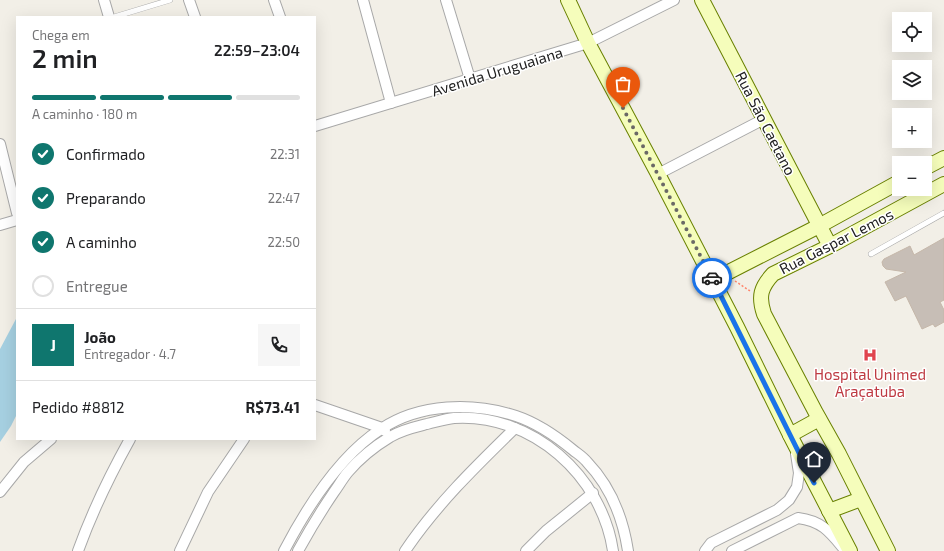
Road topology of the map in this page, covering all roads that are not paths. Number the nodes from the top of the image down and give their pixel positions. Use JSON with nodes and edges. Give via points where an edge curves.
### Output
{"nodes":[{"id":1,"x":104,"y":0,"type":"edge"},
{"id":2,"x":170,"y":0,"type":"edge"},
{"id":3,"x":189,"y":0,"type":"edge"},
{"id":4,"x":274,"y":0,"type":"edge"},
{"id":5,"x":363,"y":0,"type":"edge"},
{"id":6,"x":446,"y":0,"type":"edge"},
{"id":7,"x":568,"y":0,"type":"edge"},
{"id":8,"x":674,"y":0,"type":"edge"},
{"id":9,"x":702,"y":0,"type":"edge"},
{"id":10,"x":110,"y":16,"type":"edge"},
{"id":11,"x":117,"y":16,"type":"edge"},
{"id":12,"x":195,"y":16,"type":"edge"},
{"id":13,"x":280,"y":16,"type":"edge"},
{"id":14,"x":588,"y":43,"type":"junction"},
{"id":15,"x":470,"y":79,"type":"junction"},
{"id":16,"x":391,"y":103,"type":"junction"},
{"id":17,"x":764,"y":119,"type":"junction"},
{"id":18,"x":316,"y":126,"type":"edge"},
{"id":19,"x":0,"y":144,"type":"edge"},
{"id":20,"x":944,"y":158,"type":"edge"},
{"id":21,"x":932,"y":164,"type":"edge"},
{"id":22,"x":658,"y":174,"type":"junction"},
{"id":23,"x":944,"y":184,"type":"edge"},
{"id":24,"x":892,"y":186,"type":"edge"},
{"id":25,"x":16,"y":209,"type":"edge"},
{"id":26,"x":944,"y":213,"type":"edge"},
{"id":27,"x":16,"y":220,"type":"edge"},
{"id":28,"x":0,"y":225,"type":"edge"},
{"id":29,"x":819,"y":226,"type":"junction"},
{"id":30,"x":830,"y":246,"type":"junction"},
{"id":31,"x":871,"y":254,"type":"dead end"},
{"id":32,"x":719,"y":278,"type":"junction"},
{"id":33,"x":316,"y":405,"type":"edge"},
{"id":34,"x":819,"y":419,"type":"junction"},
{"id":35,"x":382,"y":428,"type":"junction"},
{"id":36,"x":515,"y":428,"type":"junction"},
{"id":37,"x":548,"y":432,"type":"junction"},
{"id":38,"x":391,"y":436,"type":"junction"},
{"id":39,"x":51,"y":440,"type":"edge"},
{"id":40,"x":129,"y":440,"type":"edge"},
{"id":41,"x":243,"y":440,"type":"edge"},
{"id":42,"x":793,"y":440,"type":"junction"},
{"id":43,"x":542,"y":442,"type":"junction"},
{"id":44,"x":0,"y":492,"type":"edge"},
{"id":45,"x":593,"y":493,"type":"junction"},
{"id":46,"x":861,"y":499,"type":"junction"},
{"id":47,"x":616,"y":505,"type":"junction"},
{"id":48,"x":829,"y":511,"type":"junction"},
{"id":49,"x":602,"y":512,"type":"junction"},
{"id":50,"x":78,"y":551,"type":"edge"},
{"id":51,"x":180,"y":551,"type":"edge"},
{"id":52,"x":284,"y":551,"type":"edge"},
{"id":53,"x":298,"y":551,"type":"edge"},
{"id":54,"x":406,"y":551,"type":"edge"},
{"id":55,"x":526,"y":551,"type":"edge"},
{"id":56,"x":613,"y":551,"type":"edge"},
{"id":57,"x":628,"y":551,"type":"edge"},
{"id":58,"x":704,"y":551,"type":"edge"},
{"id":59,"x":732,"y":551,"type":"edge"},
{"id":60,"x":846,"y":551,"type":"edge"},
{"id":61,"x":850,"y":551,"type":"edge"},
{"id":62,"x":888,"y":551,"type":"edge"}],
"edges":[{"from":1,"to":10,"type":"street"},
{"from":2,"to":11,"type":"lane"},
{"from":3,"to":12,"type":"street"},
{"from":4,"to":13,"type":"street"},
{"from":5,"to":16,"type":"street"},
{"from":6,"to":15,"type":"street"},
{"from":7,"to":14,"type":"main road"},
{"from":8,"to":14,"type":"street","name":"Avenida Uruguaiana"},
{"from":9,"to":17,"type":"main road","name":"Rua São Caetano"},
{"from":14,"to":15,"type":"street","name":"Avenida Uruguaiana"},
{"from":14,"to":22,"type":"main road"},
{"from":15,"to":16,"type":"street","name":"Avenida Uruguaiana"},
{"from":16,"to":18,"type":"street","name":"Avenida Uruguaiana"},
{"from":17,"to":22,"type":"street"},
{"from":17,"to":29,"type":"main road","name":"Rua São Caetano"},
{"from":19,"to":25,"type":"street"},
{"from":20,"to":21,"type":"main road"},
{"from":22,"to":32,"type":"main road"},
{"from":23,"to":30,"type":"main road","name":"Rua Gaspar Lemos"},
{"from":24,"to":29,"type":"main road","name":"Rua Gaspar Lemos"},
{"from":26,"to":31,"type":"lane"},
{"from":27,"to":28,"type":"street"},
{"from":29,"to":30,"type":"main road","name":"Rua São Caetano"},
{"from":29,"to":32,"type":"main road","name":"Rua Gaspar Lemos"},
{"from":30,"to":34,"type":"main road","name":"Rua Gaspar Lemos","via":[[773,274],[766,281],[760,298],[764,314]]},
{"from":32,"to":42,"type":"main road"},
{"from":33,"to":35,"type":"street"},
{"from":34,"to":42,"type":"main road"},
{"from":34,"to":46,"type":"main road"},
{"from":35,"to":37,"type":"street","via":[[413,414],[461,407],[489,409],[516,416]]},
{"from":35,"to":38,"type":"street"},
{"from":35,"to":52,"type":"street","via":[[360,444],[342,462]]},
{"from":36,"to":38,"type":"street","via":[[488,421],[453,418]]},
{"from":36,"to":43,"type":"street"},
{"from":36,"to":54,"type":"street","via":[[437,508]]},
{"from":37,"to":43,"type":"street"},
{"from":37,"to":47,"type":"street","via":[[587,461]]},
{"from":38,"to":53,"type":"street","via":[[348,472]]},
{"from":39,"to":44,"type":"street","via":[[24,462]]},
{"from":40,"to":50,"type":"street","via":[[109,476]]},
{"from":41,"to":51,"type":"street","via":[[208,492]]},
{"from":42,"to":48,"type":"main road"},
{"from":42,"to":58,"type":"street","via":[[799,472],[797,487],[789,500],[776,510],[711,543]]},
{"from":43,"to":45,"type":"street","via":[[565,460]]},
{"from":45,"to":49,"type":"street"},
{"from":45,"to":55,"type":"street","via":[[546,531]]},
{"from":46,"to":48,"type":"main road"},
{"from":46,"to":62,"type":"main road"},
{"from":47,"to":49,"type":"street"},
{"from":47,"to":57,"type":"street"},
{"from":48,"to":61,"type":"main road"},
{"from":49,"to":56,"type":"street"},
{"from":59,"to":60,"type":"street","via":[[798,518],[821,525]]}]}
